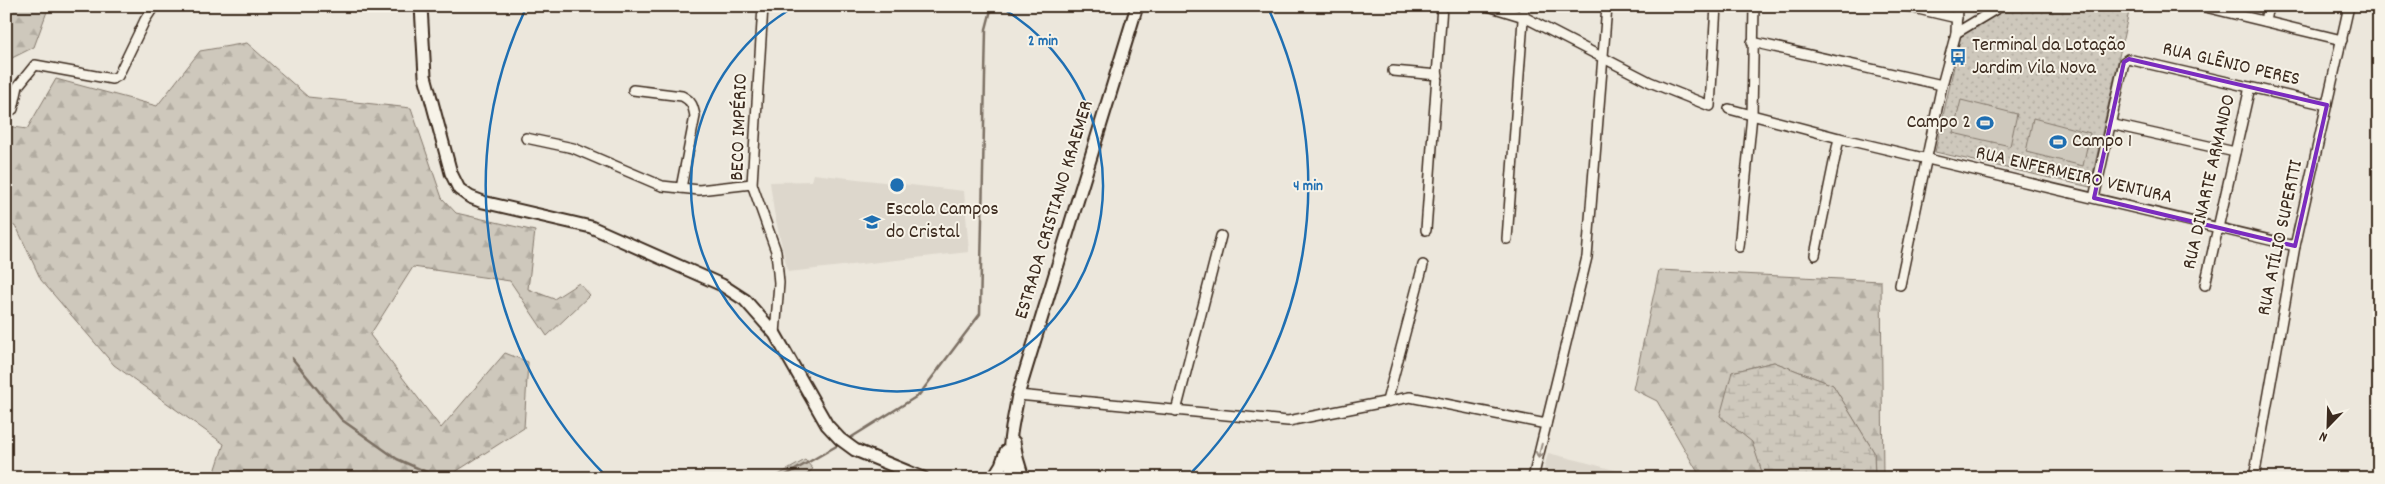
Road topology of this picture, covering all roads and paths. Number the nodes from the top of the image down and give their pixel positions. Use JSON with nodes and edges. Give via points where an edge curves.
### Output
{"nodes":[{"id":1,"x":154,"y":6,"type":"edge"},
{"id":2,"x":421,"y":6,"type":"edge"},
{"id":3,"x":763,"y":6,"type":"edge"},
{"id":4,"x":1137,"y":6,"type":"edge"},
{"id":5,"x":1442,"y":6,"type":"edge"},
{"id":6,"x":1488,"y":6,"type":"edge"},
{"id":7,"x":1524,"y":6,"type":"edge"},
{"id":8,"x":1607,"y":6,"type":"edge"},
{"id":9,"x":1716,"y":6,"type":"edge"},
{"id":10,"x":1754,"y":6,"type":"edge"},
{"id":11,"x":1905,"y":6,"type":"edge"},
{"id":12,"x":1957,"y":6,"type":"edge"},
{"id":13,"x":2001,"y":6,"type":"edge"},
{"id":14,"x":2201,"y":6,"type":"edge"},
{"id":15,"x":2268,"y":6,"type":"edge"},
{"id":16,"x":2350,"y":6,"type":"edge"},
{"id":17,"x":1524,"y":17,"type":"junction"},
{"id":18,"x":1956,"y":18,"type":"junction"},
{"id":19,"x":2265,"y":21,"type":"junction"},
{"id":20,"x":1956,"y":33,"type":"junction"},
{"id":21,"x":2342,"y":40,"type":"junction"},
{"id":22,"x":1752,"y":42,"type":"junction"},
{"id":23,"x":1604,"y":57,"type":"junction"},
{"id":24,"x":1393,"y":71,"type":"dead end"},
{"id":25,"x":1438,"y":75,"type":"junction"},
{"id":26,"x":1942,"y":85,"type":"junction"},
{"id":27,"x":2250,"y":87,"type":"junction"},
{"id":28,"x":632,"y":90,"type":"dead end"},
{"id":29,"x":2327,"y":105,"type":"junction"},
{"id":30,"x":1729,"y":109,"type":"dead end"},
{"id":31,"x":6,"y":113,"type":"edge"},
{"id":32,"x":1752,"y":115,"type":"junction"},
{"id":33,"x":2110,"y":124,"type":"junction"},
{"id":34,"x":526,"y":138,"type":"dead end"},
{"id":35,"x":1839,"y":138,"type":"junction"},
{"id":36,"x":2235,"y":152,"type":"junction"},
{"id":37,"x":1926,"y":159,"type":"junction"},
{"id":38,"x":752,"y":184,"type":"junction"},
{"id":39,"x":681,"y":188,"type":"junction"},
{"id":40,"x":2094,"y":198,"type":"junction"},
{"id":41,"x":2218,"y":228,"type":"junction"},
{"id":42,"x":1426,"y":230,"type":"dead end"},
{"id":43,"x":1221,"y":236,"type":"dead end"},
{"id":44,"x":1507,"y":239,"type":"dead end"},
{"id":45,"x":2295,"y":246,"type":"junction"},
{"id":46,"x":1739,"y":247,"type":"dead end"},
{"id":47,"x":1815,"y":255,"type":"dead end"},
{"id":48,"x":1423,"y":265,"type":"dead end"},
{"id":49,"x":1900,"y":285,"type":"dead end"},
{"id":50,"x":2205,"y":285,"type":"dead end"},
{"id":51,"x":775,"y":334,"type":"junction"},
{"id":52,"x":1018,"y":395,"type":"junction"},
{"id":53,"x":1386,"y":402,"type":"junction"},
{"id":54,"x":1176,"y":411,"type":"junction"},
{"id":55,"x":1546,"y":424,"type":"junction"},
{"id":56,"x":1013,"y":425,"type":"junction"},
{"id":57,"x":1008,"y":445,"type":"junction"},
{"id":58,"x":1018,"y":477,"type":"edge"},
{"id":59,"x":924,"y":478,"type":"edge"},
{"id":60,"x":993,"y":478,"type":"edge"},
{"id":61,"x":1533,"y":478,"type":"edge"},
{"id":62,"x":2254,"y":478,"type":"edge"}],
"edges":[{"from":1,"to":31,"type":"street","via":[[118,76],[112,79],[35,65],[21,81],[13,109]]},
{"from":2,"to":51,"type":"main road","via":[[425,76],[451,173],[460,189],[483,202],[591,227],[657,254],[722,285],[745,300]]},
{"from":3,"to":38,"type":"street","name":"BECO IMPÉRIO"},
{"from":4,"to":52,"type":"main road","name":"ESTRADA CRISTIANO KRAEMER"},
{"from":5,"to":25,"type":"street"},
{"from":6,"to":17,"type":"street"},
{"from":7,"to":17,"type":"street"},
{"from":8,"to":23,"type":"street"},
{"from":9,"to":23,"type":"street","via":[[1710,106],[1650,82]]},
{"from":10,"to":22,"type":"street"},
{"from":11,"to":18,"type":"street"},
{"from":12,"to":18,"type":"street"},
{"from":13,"to":20,"type":"street"},
{"from":14,"to":19,"type":"street"},
{"from":15,"to":19,"type":"street"},
{"from":16,"to":21,"type":"street","name":"RUA ATÍLIO SUPERTTI"},
{"from":17,"to":23,"type":"street"},
{"from":17,"to":44,"type":"street"},
{"from":18,"to":20,"type":"street"},
{"from":19,"to":21,"type":"street"},
{"from":20,"to":26,"type":"street"},
{"from":21,"to":29,"type":"street","name":"RUA ATÍLIO SUPERTTI"},
{"from":22,"to":26,"type":"street"},
{"from":22,"to":32,"type":"street"},
{"from":23,"to":55,"type":"street","via":[[1587,257]]},
{"from":24,"to":25,"type":"street"},
{"from":25,"to":42,"type":"street"},
{"from":26,"to":37,"type":"street"},
{"from":27,"to":29,"type":"street","name":"RUA GLÊNIO PERES"},
{"from":27,"to":33,"type":"street","name":"RUA GLÊNIO PERES","via":[[2126,60]]},
{"from":27,"to":36,"type":"street","name":"RUA DINARTE ARMANDO"},
{"from":28,"to":39,"type":"street","via":[[682,96],[693,104],[695,116]]},
{"from":29,"to":45,"type":"street","name":"RUA ATÍLIO SUPERTTI"},
{"from":30,"to":32,"type":"street","name":"RUA ENFERMEIRO VENTURA"},
{"from":32,"to":35,"type":"street","name":"RUA ENFERMEIRO VENTURA"},
{"from":32,"to":46,"type":"street"},
{"from":33,"to":36,"type":"street"},
{"from":33,"to":40,"type":"street"},
{"from":34,"to":39,"type":"street","via":[[573,148],[662,186]]},
{"from":35,"to":37,"type":"street","name":"RUA ENFERMEIRO VENTURA"},
{"from":35,"to":47,"type":"street"},
{"from":36,"to":41,"type":"street","name":"RUA DINARTE ARMANDO"},
{"from":37,"to":40,"type":"street","name":"RUA ENFERMEIRO VENTURA"},
{"from":37,"to":49,"type":"street"},
{"from":38,"to":39,"type":"street","via":[[699,190]]},
{"from":38,"to":51,"type":"street","name":"BECO IMPÉRIO","via":[[776,251],[779,284]]},
{"from":40,"to":41,"type":"street","name":"RUA ENFERMEIRO VENTURA"},
{"from":41,"to":45,"type":"street","name":"RUA ENFERMEIRO VENTURA"},
{"from":41,"to":50,"type":"street","name":"RUA DINARTE ARMANDO"},
{"from":43,"to":54,"type":"street"},
{"from":45,"to":62,"type":"street","name":"RUA ATÍLIO SUPERTTI"},
{"from":48,"to":53,"type":"street"},
{"from":51,"to":59,"type":"main road","via":[[827,425],[840,439],[855,450]]},
{"from":52,"to":54,"type":"street"},
{"from":52,"to":56,"type":"main road","name":"ESTRADA CRISTIANO KRAEMER"},
{"from":53,"to":54,"type":"street","via":[[1288,421]]},
{"from":53,"to":55,"type":"street","via":[[1410,397]]},
{"from":55,"to":61,"type":"street","one_way":true},
{"from":56,"to":57,"type":"main road","name":"ESTRADA CRISTIANO KRAEMER"},
{"from":56,"to":58,"type":"main road","name":"ESTRADA CRISTIANO KRAEMER"},
{"from":57,"to":58,"type":"main road","name":"ESTRADA CRISTIANO KRAEMER"},
{"from":57,"to":60,"type":"main road"}]}
